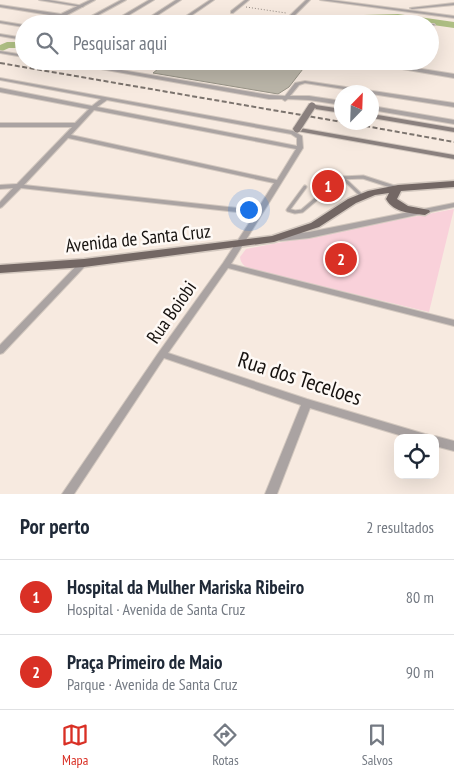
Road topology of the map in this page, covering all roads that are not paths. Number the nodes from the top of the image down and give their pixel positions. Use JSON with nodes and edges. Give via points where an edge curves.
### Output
{"nodes":[{"id":1,"x":41,"y":0,"type":"edge"},
{"id":2,"x":93,"y":0,"type":"edge"},
{"id":3,"x":124,"y":0,"type":"edge"},
{"id":4,"x":152,"y":0,"type":"edge"},
{"id":5,"x":179,"y":0,"type":"edge"},
{"id":6,"x":212,"y":0,"type":"edge"},
{"id":7,"x":247,"y":0,"type":"edge"},
{"id":8,"x":308,"y":0,"type":"edge"},
{"id":9,"x":322,"y":0,"type":"edge"},
{"id":10,"x":364,"y":0,"type":"edge"},
{"id":11,"x":414,"y":0,"type":"edge"},
{"id":12,"x":454,"y":4,"type":"edge"},
{"id":13,"x":362,"y":5,"type":"junction"},
{"id":14,"x":0,"y":6,"type":"edge"},
{"id":15,"x":82,"y":6,"type":"junction"},
{"id":16,"x":411,"y":10,"type":"junction"},
{"id":17,"x":232,"y":12,"type":"dead end"},
{"id":18,"x":57,"y":15,"type":"edge"},
{"id":19,"x":65,"y":15,"type":"edge"},
{"id":20,"x":96,"y":15,"type":"edge"},
{"id":21,"x":126,"y":15,"type":"edge"},
{"id":22,"x":155,"y":15,"type":"edge"},
{"id":23,"x":190,"y":15,"type":"edge"},
{"id":24,"x":292,"y":15,"type":"edge"},
{"id":25,"x":454,"y":17,"type":"edge"},
{"id":26,"x":0,"y":22,"type":"edge"},
{"id":27,"x":15,"y":24,"type":"edge"},
{"id":28,"x":0,"y":35,"type":"edge"},
{"id":29,"x":15,"y":38,"type":"edge"},
{"id":30,"x":1,"y":52,"type":"edge"},
{"id":31,"x":15,"y":54,"type":"edge"},
{"id":32,"x":112,"y":70,"type":"edge"},
{"id":33,"x":422,"y":70,"type":"edge"},
{"id":34,"x":454,"y":76,"type":"edge"},
{"id":35,"x":0,"y":79,"type":"edge"},
{"id":36,"x":7,"y":80,"type":"junction"},
{"id":37,"x":0,"y":84,"type":"edge"},
{"id":38,"x":0,"y":90,"type":"edge"},
{"id":39,"x":105,"y":99,"type":"junction"},
{"id":40,"x":285,"y":99,"type":"junction"},
{"id":41,"x":334,"y":102,"type":"edge"},
{"id":42,"x":454,"y":105,"type":"edge"},
{"id":43,"x":93,"y":108,"type":"junction"},
{"id":44,"x":379,"y":109,"type":"edge"},
{"id":45,"x":334,"y":110,"type":"edge"},
{"id":46,"x":379,"y":117,"type":"edge"},
{"id":47,"x":209,"y":118,"type":"junction"},
{"id":48,"x":454,"y":122,"type":"edge"},
{"id":49,"x":0,"y":125,"type":"edge"},
{"id":50,"x":77,"y":125,"type":"junction"},
{"id":51,"x":200,"y":128,"type":"junction"},
{"id":52,"x":454,"y":130,"type":"edge"},
{"id":53,"x":67,"y":136,"type":"junction"},
{"id":54,"x":300,"y":148,"type":"junction"},
{"id":55,"x":451,"y":157,"type":"edge"},
{"id":56,"x":343,"y":178,"type":"junction"},
{"id":57,"x":277,"y":182,"type":"junction"},
{"id":58,"x":454,"y":184,"type":"edge"},
{"id":59,"x":18,"y":186,"type":"junction"},
{"id":60,"x":0,"y":187,"type":"edge"},
{"id":61,"x":305,"y":187,"type":"dead end"},
{"id":62,"x":398,"y":188,"type":"junction"},
{"id":63,"x":362,"y":196,"type":"junction"},
{"id":64,"x":454,"y":205,"type":"edge"},
{"id":65,"x":0,"y":206,"type":"edge"},
{"id":66,"x":257,"y":212,"type":"junction"},
{"id":67,"x":425,"y":212,"type":"junction"},
{"id":68,"x":280,"y":238,"type":"junction"},
{"id":69,"x":239,"y":245,"type":"junction"},
{"id":70,"x":84,"y":263,"type":"junction"},
{"id":71,"x":226,"y":265,"type":"junction"},
{"id":72,"x":0,"y":269,"type":"edge"},
{"id":73,"x":454,"y":323,"type":"edge"},
{"id":74,"x":0,"y":351,"type":"edge"},
{"id":75,"x":162,"y":354,"type":"junction"},
{"id":76,"x":308,"y":403,"type":"junction"},
{"id":77,"x":412,"y":434,"type":"edge"},
{"id":78,"x":439,"y":442,"type":"edge"},
{"id":79,"x":454,"y":446,"type":"edge"},
{"id":80,"x":68,"y":494,"type":"edge"},
{"id":81,"x":271,"y":494,"type":"edge"}],
"edges":[{"from":1,"to":15,"type":"street"},
{"from":2,"to":15,"type":"street"},
{"from":3,"to":20,"type":"street"},
{"from":4,"to":21,"type":"street"},
{"from":5,"to":22,"type":"street"},
{"from":6,"to":23,"type":"street"},
{"from":7,"to":17,"type":"street"},
{"from":8,"to":24,"type":"street"},
{"from":9,"to":13,"type":"street"},
{"from":10,"to":13,"type":"street"},
{"from":11,"to":16,"type":"street"},
{"from":12,"to":16,"type":"street"},
{"from":13,"to":16,"type":"street"},
{"from":14,"to":18,"type":"street"},
{"from":15,"to":19,"type":"street"},
{"from":16,"to":25,"type":"street"},
{"from":26,"to":27,"type":"street"},
{"from":28,"to":29,"type":"street"},
{"from":30,"to":31,"type":"street"},
{"from":32,"to":40,"type":"street"},
{"from":33,"to":34,"type":"street"},
{"from":35,"to":36,"type":"street"},
{"from":36,"to":37,"type":"street"},
{"from":36,"to":39,"type":"street"},
{"from":38,"to":43,"type":"street"},
{"from":39,"to":43,"type":"street"},
{"from":39,"to":47,"type":"street"},
{"from":40,"to":41,"type":"street"},
{"from":40,"to":42,"type":"street","via":[[298,84],[306,82]]},
{"from":43,"to":50,"type":"street"},
{"from":43,"to":51,"type":"street"},
{"from":44,"to":48,"type":"street"},
{"from":45,"to":55,"type":"main road","bridge":true,"via":[[312,106],[297,129]]},
{"from":46,"to":52,"type":"main road"},
{"from":47,"to":51,"type":"street"},
{"from":47,"to":54,"type":"street","via":[[297,135],[301,140]]},
{"from":49,"to":50,"type":"street"},
{"from":50,"to":53,"type":"street"},
{"from":51,"to":54,"type":"street"},
{"from":53,"to":57,"type":"street"},
{"from":53,"to":59,"type":"street"},
{"from":54,"to":57,"type":"street","name":"Rua Boiobi"},
{"from":56,"to":61,"type":"lane","via":[[301,212],[291,212],[288,210]]},
{"from":56,"to":62,"type":"lane","via":[[369,178]]},
{"from":56,"to":63,"type":"lane"},
{"from":57,"to":66,"type":"street","name":"Rua Boiobi"},
{"from":58,"to":62,"type":"main road","name":"Avenida de Santa Cruz"},
{"from":59,"to":60,"type":"street"},
{"from":59,"to":65,"type":"street"},
{"from":59,"to":66,"type":"street"},
{"from":62,"to":63,"type":"main road","name":"Avenida de Santa Cruz"},
{"from":62,"to":67,"type":"main road","via":[[392,194],[393,203],[405,209]]},
{"from":63,"to":68,"type":"main road","name":"Avenida de Santa Cruz","via":[[315,226]]},
{"from":64,"to":67,"type":"street","name":"Avenida de Santa Cruz"},
{"from":66,"to":69,"type":"street","name":"Rua Boiobi"},
{"from":67,"to":68,"type":"street","name":"Avenida de Santa Cruz"},
{"from":68,"to":69,"type":"main road","name":"Avenida de Santa Cruz"},
{"from":69,"to":70,"type":"main road","name":"Avenida de Santa Cruz"},
{"from":69,"to":71,"type":"street","name":"Rua Boiobi"},
{"from":70,"to":72,"type":"main road","name":"Avenida de Santa Cruz"},
{"from":70,"to":74,"type":"street"},
{"from":71,"to":73,"type":"street"},
{"from":71,"to":75,"type":"street","name":"Rua Boiobi"},
{"from":75,"to":76,"type":"street","name":"Rua dos Teceloes"},
{"from":75,"to":80,"type":"street","name":"Rua Boiobi"},
{"from":76,"to":77,"type":"street","name":"Rua dos Teceloes"},
{"from":76,"to":81,"type":"street"},
{"from":78,"to":79,"type":"street"}]}
